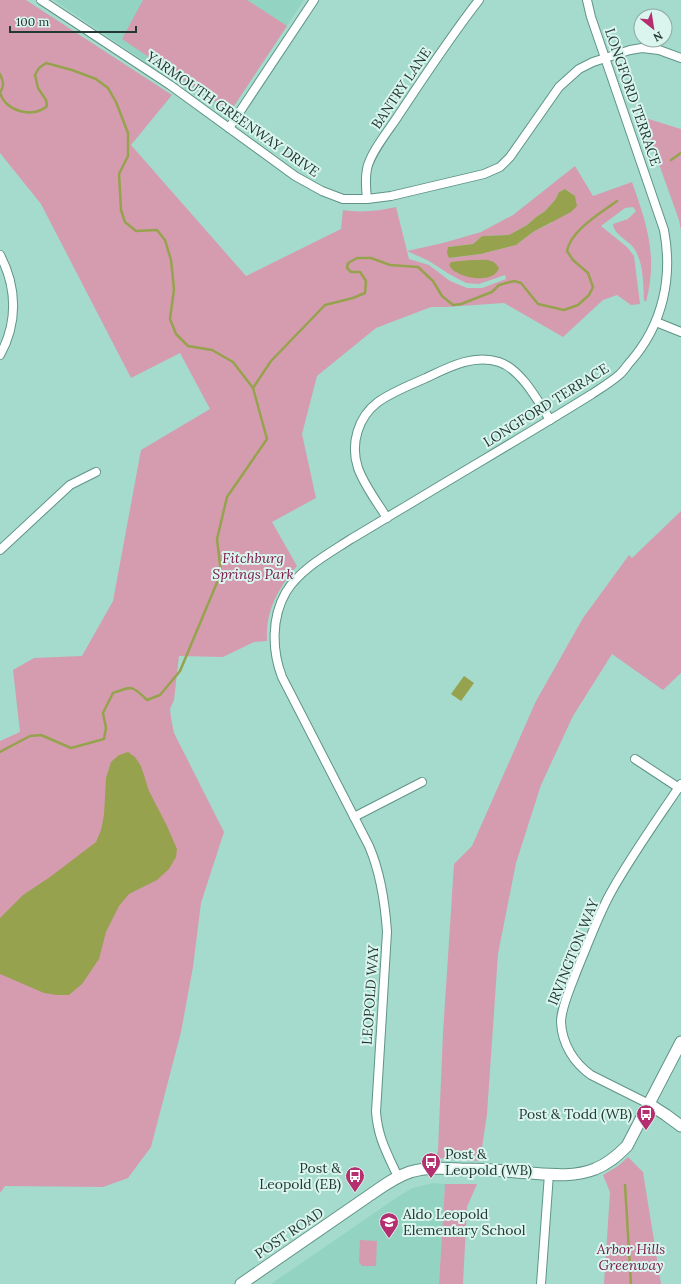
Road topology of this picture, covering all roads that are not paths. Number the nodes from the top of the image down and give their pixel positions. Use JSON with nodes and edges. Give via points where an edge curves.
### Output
{"nodes":[{"id":1,"x":41,"y":0,"type":"edge"},
{"id":2,"x":314,"y":0,"type":"edge"},
{"id":3,"x":479,"y":0,"type":"edge"},
{"id":4,"x":587,"y":0,"type":"edge"},
{"id":5,"x":606,"y":58,"type":"junction"},
{"id":6,"x":681,"y":58,"type":"edge"},
{"id":7,"x":229,"y":128,"type":"junction"},
{"id":8,"x":367,"y":200,"type":"junction"},
{"id":9,"x":0,"y":255,"type":"edge"},
{"id":10,"x":656,"y":322,"type":"junction"},
{"id":11,"x":681,"y":332,"type":"edge"},
{"id":12,"x":0,"y":355,"type":"edge"},
{"id":13,"x":550,"y":420,"type":"junction"},
{"id":14,"x":96,"y":472,"type":"dead end"},
{"id":15,"x":387,"y":518,"type":"junction"},
{"id":16,"x":0,"y":550,"type":"edge"},
{"id":17,"x":275,"y":652,"type":"joint"},
{"id":18,"x":635,"y":759,"type":"dead end"},
{"id":19,"x":422,"y":782,"type":"dead end"},
{"id":20,"x":680,"y":786,"type":"edge"},
{"id":21,"x":354,"y":817,"type":"junction"},
{"id":22,"x":681,"y":1042,"type":"edge"},
{"id":23,"x":649,"y":1104,"type":"junction"},
{"id":24,"x":681,"y":1126,"type":"edge"},
{"id":25,"x":549,"y":1174,"type":"junction"},
{"id":26,"x":398,"y":1177,"type":"junction"},
{"id":27,"x":241,"y":1284,"type":"edge"},
{"id":28,"x":542,"y":1284,"type":"edge"}],
"edges":[{"from":1,"to":7,"type":"street","name":"YARMOUTH GREENWAY DRIVE","via":[[170,85]]},
{"from":2,"to":7,"type":"street"},
{"from":3,"to":8,"type":"street","name":"BANTRY LANE","via":[[455,31],[369,162]]},
{"from":4,"to":5,"type":"street","name":"LONGFORD TERRACE"},
{"from":5,"to":6,"type":"street","name":"YARMOUTH GREENWAY DRIVE","via":[[642,48],[659,50]]},
{"from":5,"to":8,"type":"street","name":"YARMOUTH GREENWAY DRIVE","via":[[579,69],[568,78],[553,95],[510,158],[500,167],[484,174]]},
{"from":5,"to":10,"type":"street","name":"LONGFORD TERRACE","via":[[660,215],[667,245],[664,293]]},
{"from":7,"to":8,"type":"street","name":"YARMOUTH GREENWAY DRIVE","via":[[309,184],[343,199]]},
{"from":9,"to":12,"type":"street","via":[[8,272],[14,300],[10,330]]},
{"from":10,"to":11,"type":"street"},
{"from":10,"to":13,"type":"street","name":"LONGFORD TERRACE","via":[[642,348],[620,374]]},
{"from":13,"to":15,"type":"street","name":"LONGFORD TERRACE"},
{"from":13,"to":15,"type":"street","via":[[524,382],[510,368],[499,362],[471,360],[456,364],[383,399],[371,408],[360,423],[355,444],[358,467]]},
{"from":14,"to":16,"type":"street","via":[[70,485]]},
{"from":15,"to":17,"type":"street","name":"LONGFORD TERRACE","via":[[323,557],[293,583],[286,593],[276,620]]},
{"from":17,"to":21,"type":"street","name":"LEOPOLD WAY","via":[[277,664],[288,689]]},
{"from":18,"to":20,"type":"street"},
{"from":19,"to":21,"type":"street"},
{"from":20,"to":23,"type":"street","name":"IRVINGTON WAY","via":[[622,872],[598,917],[561,1020],[566,1044],[583,1070]]},
{"from":21,"to":26,"type":"street","name":"LEOPOLD WAY","via":[[374,858],[386,909],[387,932],[376,1112],[382,1144]]},
{"from":22,"to":23,"type":"street","name":"POST ROAD"},
{"from":23,"to":24,"type":"street"},
{"from":23,"to":25,"type":"street","name":"POST ROAD","via":[[627,1146],[608,1163],[594,1170]]},
{"from":25,"to":26,"type":"street","name":"POST ROAD","via":[[441,1168],[411,1172]]},
{"from":25,"to":28,"type":"street"},
{"from":26,"to":27,"type":"street","name":"POST ROAD"}]}
